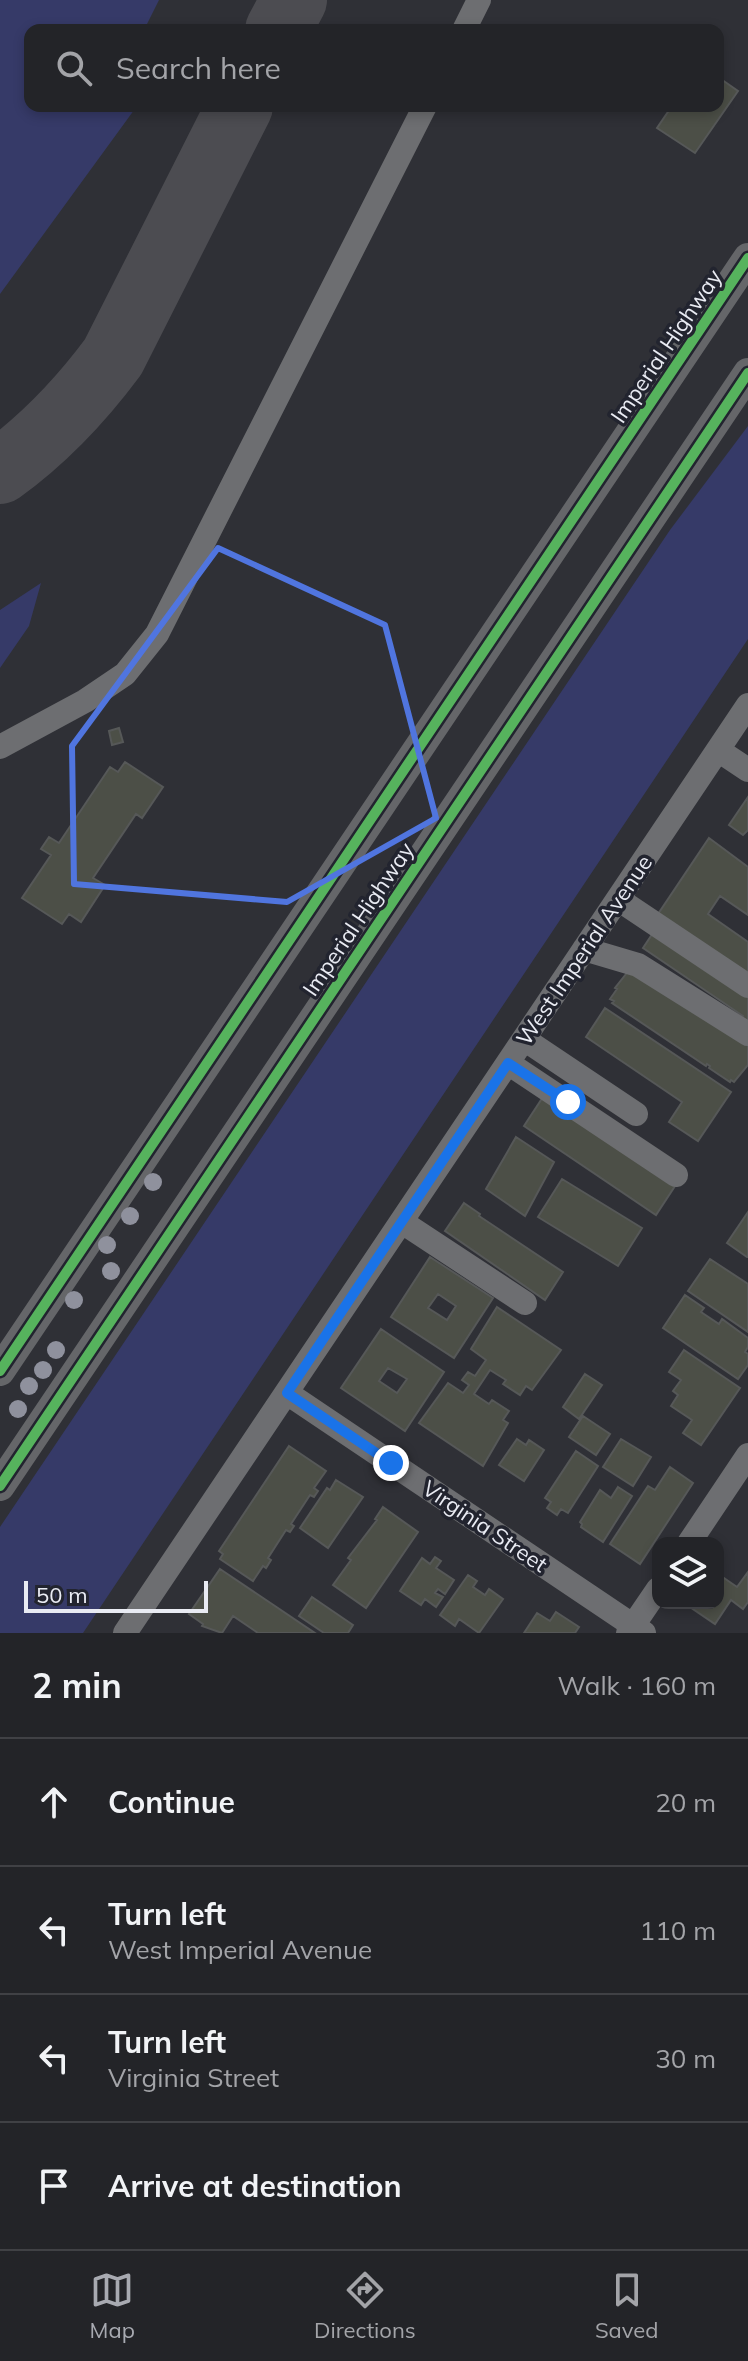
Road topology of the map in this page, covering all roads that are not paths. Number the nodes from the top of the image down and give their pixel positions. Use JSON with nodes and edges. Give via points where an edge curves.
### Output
{"nodes":[{"id":1,"x":479,"y":0,"type":"edge"},
{"id":2,"x":467,"y":24,"type":"edge"},
{"id":3,"x":422,"y":112,"type":"edge"},
{"id":4,"x":748,"y":258,"type":"edge"},
{"id":5,"x":748,"y":373,"type":"edge"},
{"id":6,"x":748,"y":401,"type":"edge"},
{"id":7,"x":674,"y":483,"type":"junction"},
{"id":8,"x":748,"y":705,"type":"edge"},
{"id":9,"x":0,"y":747,"type":"edge"},
{"id":10,"x":718,"y":750,"type":"junction"},
{"id":11,"x":748,"y":770,"type":"edge"},
{"id":12,"x":618,"y":899,"type":"junction"},
{"id":13,"x":584,"y":949,"type":"junction"},
{"id":14,"x":748,"y":986,"type":"edge"},
{"id":15,"x":748,"y":1034,"type":"edge"},
{"id":16,"x":524,"y":1039,"type":"junction"},
{"id":17,"x":508,"y":1063,"type":"junction"},
{"id":18,"x":636,"y":1114,"type":"dead end"},
{"id":19,"x":676,"y":1175,"type":"dead end"},
{"id":20,"x":402,"y":1222,"type":"junction"},
{"id":21,"x":525,"y":1303,"type":"dead end"},
{"id":22,"x":0,"y":1371,"type":"edge"},
{"id":23,"x":287,"y":1393,"type":"junction"},
{"id":24,"x":748,"y":1455,"type":"edge"},
{"id":25,"x":0,"y":1486,"type":"edge"},
{"id":26,"x":693,"y":1537,"type":"edge"},
{"id":27,"x":652,"y":1600,"type":"edge"},
{"id":28,"x":635,"y":1631,"type":"edge"},
{"id":29,"x":125,"y":1633,"type":"edge"}],
"edges":[{"from":1,"to":2,"type":"street"},
{"from":3,"to":9,"type":"street","via":[[157,634],[125,674]]},
{"from":4,"to":22,"type":"main road","name":"Imperial Highway"},
{"from":5,"to":7,"type":"main road","name":"Imperial Highway"},
{"from":6,"to":7,"type":"main road"},
{"from":7,"to":25,"type":"main road","name":"Imperial Highway"},
{"from":8,"to":10,"type":"street","name":"West Imperial Avenue"},
{"from":10,"to":11,"type":"street"},
{"from":10,"to":12,"type":"street","name":"West Imperial Avenue"},
{"from":12,"to":13,"type":"street","name":"West Imperial Avenue"},
{"from":12,"to":14,"type":"street"},
{"from":13,"to":15,"type":"street","via":[[638,965]]},
{"from":13,"to":16,"type":"street","name":"West Imperial Avenue"},
{"from":16,"to":17,"type":"street","name":"West Imperial Avenue"},
{"from":16,"to":18,"type":"street"},
{"from":17,"to":19,"type":"street"},
{"from":17,"to":20,"type":"street","name":"West Imperial Avenue"},
{"from":20,"to":21,"type":"street"},
{"from":20,"to":23,"type":"street","name":"West Imperial Avenue"},
{"from":23,"to":28,"type":"street","name":"Virginia Street"},
{"from":23,"to":29,"type":"street","name":"West Imperial Avenue"},
{"from":24,"to":26,"type":"street"},
{"from":27,"to":28,"type":"street"}]}
